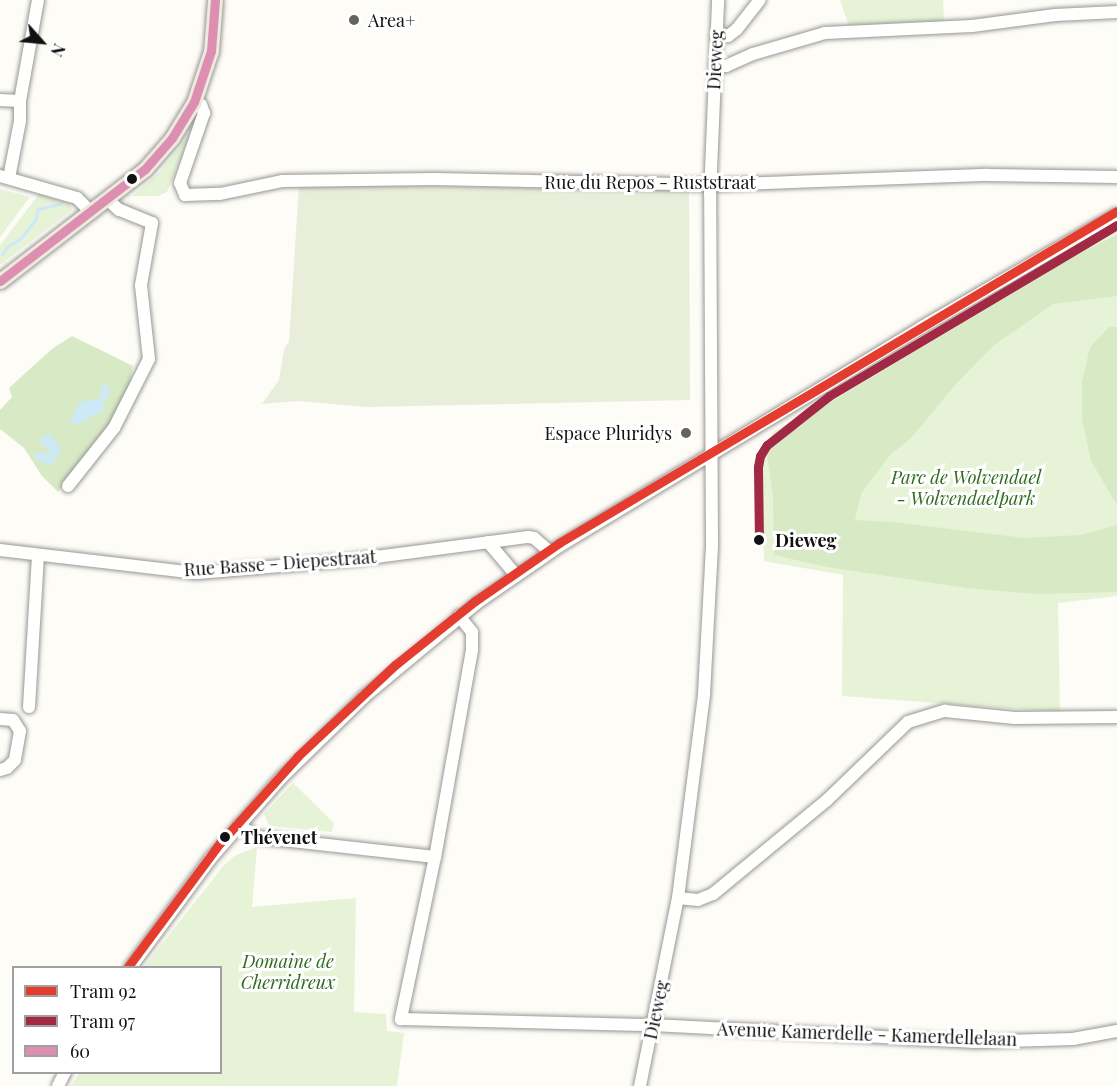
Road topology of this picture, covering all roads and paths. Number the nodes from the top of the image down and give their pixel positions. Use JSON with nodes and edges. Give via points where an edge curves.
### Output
{"nodes":[{"id":1,"x":38,"y":0,"type":"edge"},
{"id":2,"x":215,"y":0,"type":"edge"},
{"id":3,"x":718,"y":0,"type":"edge"},
{"id":4,"x":760,"y":0,"type":"edge"},
{"id":5,"x":1117,"y":12,"type":"edge"},
{"id":6,"x":716,"y":35,"type":"junction"},
{"id":7,"x":715,"y":66,"type":"junction"},
{"id":8,"x":0,"y":100,"type":"edge"},
{"id":9,"x":20,"y":101,"type":"junction"},
{"id":10,"x":194,"y":102,"type":"junction"},
{"id":11,"x":4,"y":177,"type":"edge"},
{"id":12,"x":1117,"y":177,"type":"edge"},
{"id":13,"x":711,"y":185,"type":"junction"},
{"id":14,"x":107,"y":199,"type":"junction"},
{"id":15,"x":91,"y":212,"type":"junction"},
{"id":16,"x":1117,"y":214,"type":"edge"},
{"id":17,"x":0,"y":281,"type":"edge"},
{"id":18,"x":712,"y":454,"type":"junction"},
{"id":19,"x":68,"y":486,"type":"dead end"},
{"id":20,"x":488,"y":542,"type":"junction"},
{"id":21,"x":0,"y":550,"type":"edge"},
{"id":22,"x":550,"y":552,"type":"junction"},
{"id":23,"x":38,"y":555,"type":"junction"},
{"id":24,"x":516,"y":575,"type":"junction"},
{"id":25,"x":459,"y":616,"type":"junction"},
{"id":26,"x":29,"y":706,"type":"dead end"},
{"id":27,"x":1117,"y":717,"type":"edge"},
{"id":28,"x":0,"y":719,"type":"edge"},
{"id":29,"x":0,"y":770,"type":"edge"},
{"id":30,"x":239,"y":825,"type":"junction"},
{"id":31,"x":435,"y":857,"type":"junction"},
{"id":32,"x":678,"y":898,"type":"junction"},
{"id":33,"x":131,"y":966,"type":"edge"},
{"id":34,"x":653,"y":1024,"type":"junction"},
{"id":35,"x":1117,"y":1031,"type":"edge"},
{"id":36,"x":640,"y":1086,"type":"edge"}],
"edges":[{"from":1,"to":9,"type":"street"},
{"from":2,"to":10,"type":"main road","via":[[211,51]]},
{"from":3,"to":6,"type":"street","name":"Dieweg"},
{"from":4,"to":6,"type":"street","via":[[737,29],[728,36]]},
{"from":5,"to":7,"type":"street","via":[[972,26],[825,33],[726,66]]},
{"from":6,"to":7,"type":"street","name":"Dieweg"},
{"from":7,"to":13,"type":"street","name":"Dieweg"},
{"from":8,"to":9,"type":"street"},
{"from":9,"to":11,"type":"street","via":[[20,121]]},
{"from":10,"to":13,"type":"street","name":"Rue du Repos - Ruststraat","via":[[201,105],[204,113],[180,183],[184,195],[220,194],[282,181],[434,179]]},
{"from":10,"to":14,"type":"main road","via":[[156,157]]},
{"from":11,"to":15,"type":"street","via":[[77,198]]},
{"from":12,"to":13,"type":"street","name":"Rue du Repos - Ruststraat","via":[[988,175]]},
{"from":13,"to":18,"type":"street","name":"Dieweg"},
{"from":14,"to":15,"type":"main road"},
{"from":14,"to":19,"type":"street","via":[[119,210],[152,223],[141,285],[149,359],[114,428]]},
{"from":15,"to":17,"type":"main road"},
{"from":16,"to":18,"type":"street"},
{"from":18,"to":22,"type":"street"},
{"from":18,"to":32,"type":"street","name":"Dieweg","via":[[705,682]]},
{"from":20,"to":22,"type":"street","name":"Rue Basse - Diepestraat","via":[[534,538]]},
{"from":20,"to":23,"type":"street","name":"Rue Basse - Diepestraat","via":[[353,560],[197,573]]},
{"from":20,"to":24,"type":"street"},
{"from":21,"to":23,"type":"street","name":"Rue Basse - Diepestraat"},
{"from":22,"to":24,"type":"street"},
{"from":23,"to":26,"type":"street"},
{"from":24,"to":25,"type":"street"},
{"from":25,"to":30,"type":"street","via":[[343,717]]},
{"from":25,"to":31,"type":"street","via":[[472,632],[473,640]]},
{"from":27,"to":32,"type":"street","via":[[1015,718],[945,711],[908,722],[826,800],[713,894],[698,900]]},
{"from":28,"to":29,"type":"street","via":[[13,720],[20,731],[15,760]]},
{"from":30,"to":31,"type":"street","via":[[256,837]]},
{"from":30,"to":33,"type":"street","via":[[187,888]]},
{"from":31,"to":34,"type":"street","name":"Avenue Kamerdelle - Kamerdellelaan","via":[[401,1019]]},
{"from":32,"to":34,"type":"street","name":"Dieweg"},
{"from":34,"to":35,"type":"street","name":"Avenue Kamerdelle - Kamerdellelaan","via":[[973,1042],[1073,1039]]},
{"from":34,"to":36,"type":"street","name":"Dieweg"}]}
